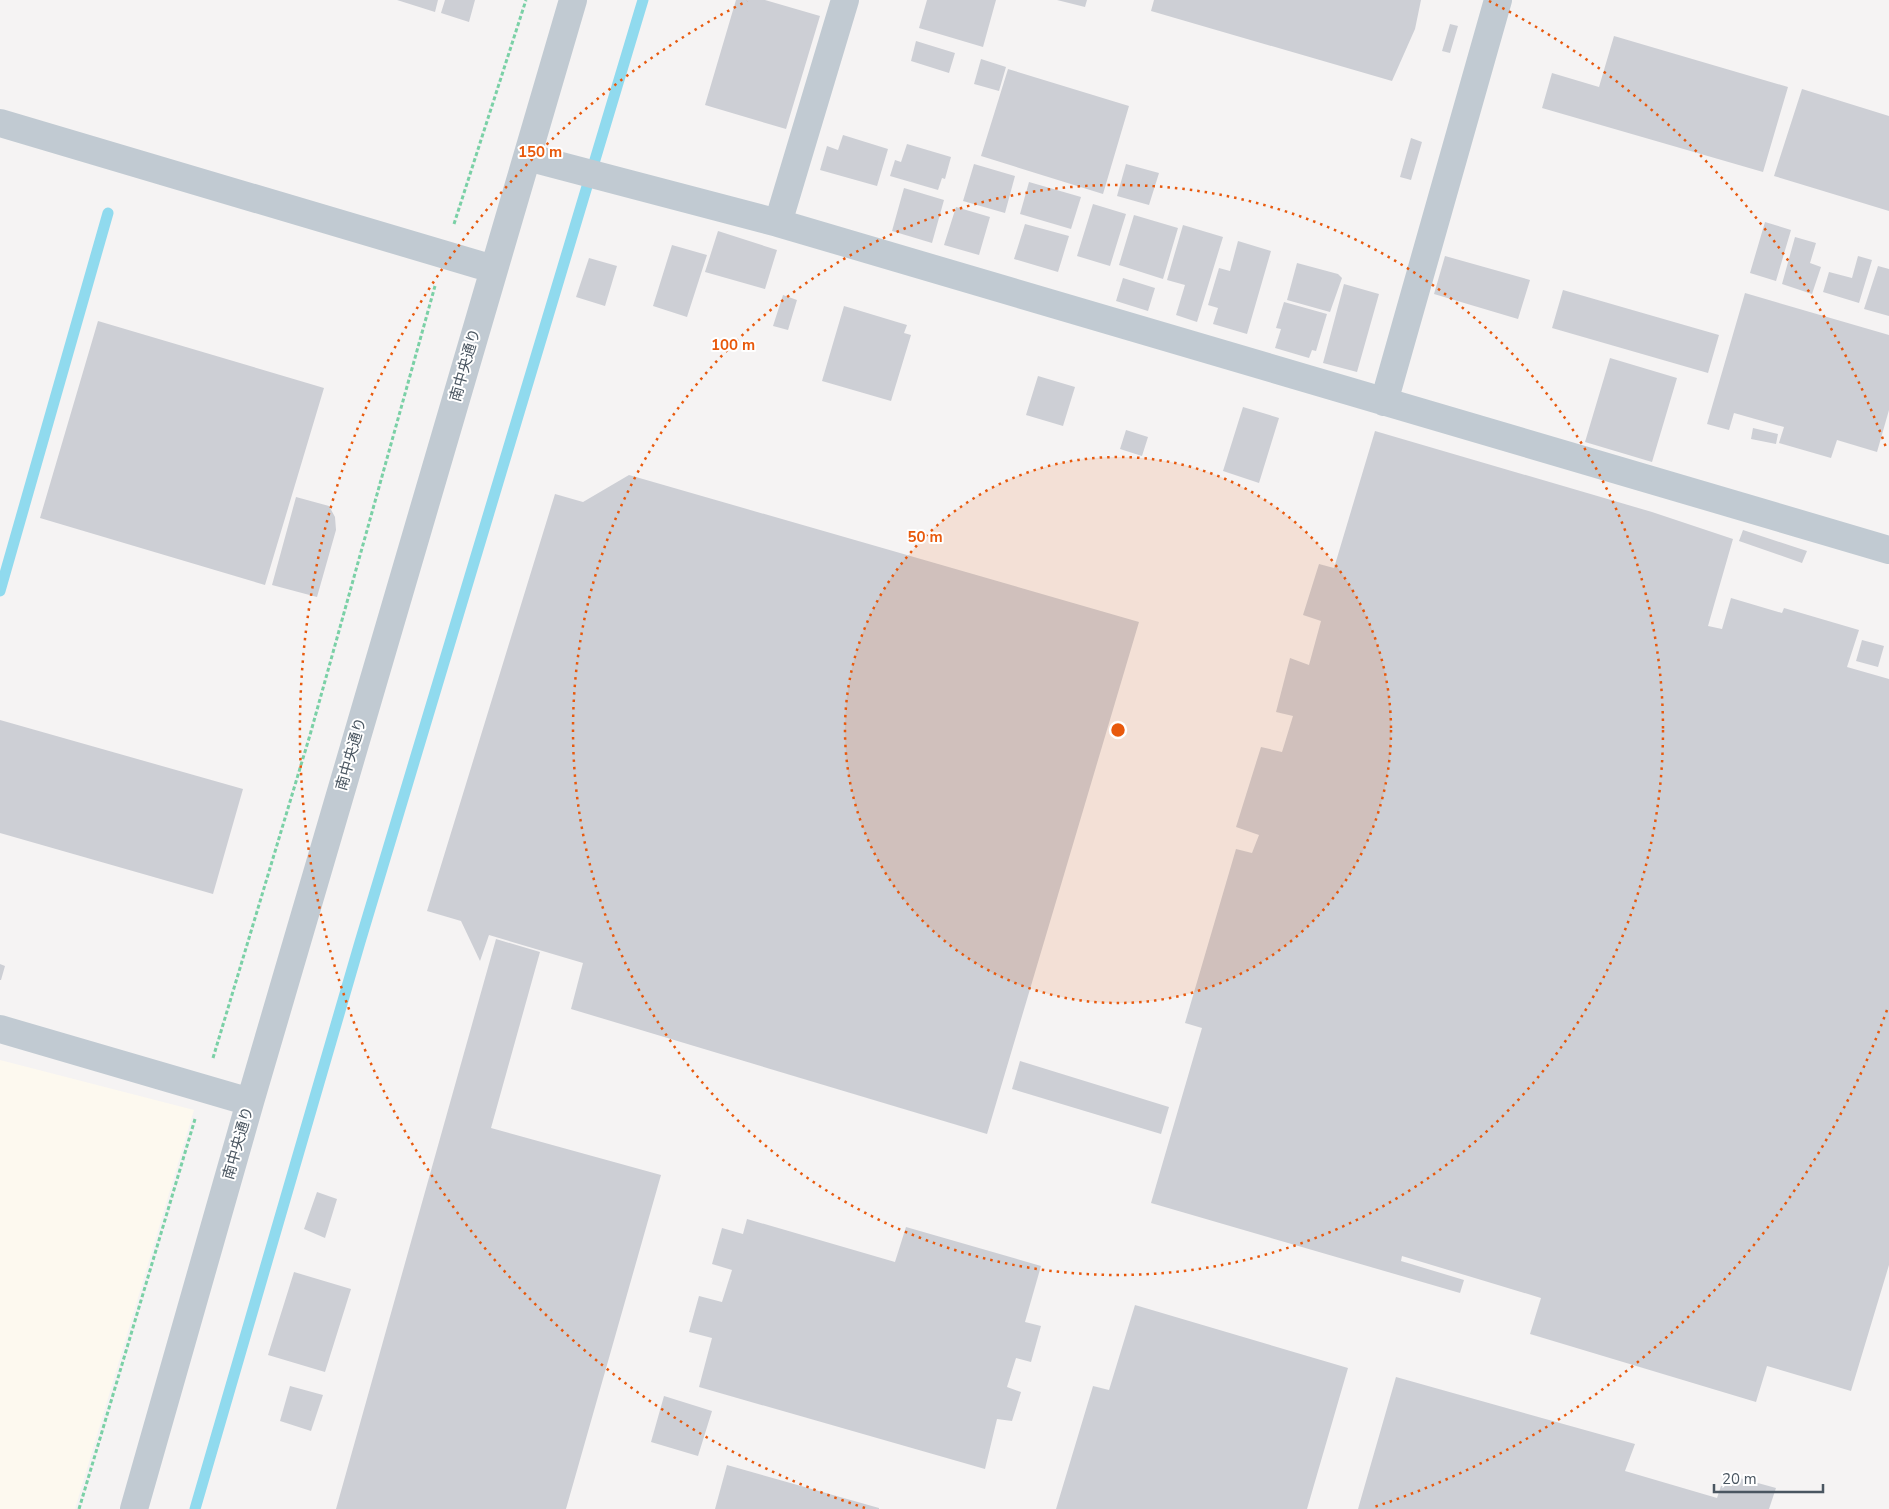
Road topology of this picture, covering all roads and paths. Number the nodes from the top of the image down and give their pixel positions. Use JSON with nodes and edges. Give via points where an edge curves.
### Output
{"nodes":[{"id":1,"x":526,"y":0,"type":"edge"},
{"id":2,"x":573,"y":0,"type":"edge"},
{"id":3,"x":845,"y":0,"type":"edge"},
{"id":4,"x":1498,"y":0,"type":"edge"},
{"id":5,"x":0,"y":123,"type":"edge"},
{"id":6,"x":526,"y":157,"type":"junction"},
{"id":7,"x":778,"y":222,"type":"junction"},
{"id":8,"x":444,"y":255,"type":"junction"},
{"id":9,"x":493,"y":269,"type":"junction"},
{"id":10,"x":1384,"y":402,"type":"junction"},
{"id":11,"x":1889,"y":550,"type":"edge"},
{"id":12,"x":0,"y":1029,"type":"edge"},
{"id":13,"x":204,"y":1087,"type":"junction"},
{"id":14,"x":250,"y":1102,"type":"junction"},
{"id":15,"x":79,"y":1509,"type":"edge"},
{"id":16,"x":134,"y":1509,"type":"edge"}],
"edges":[{"from":1,"to":8,"type":"path"},
{"from":2,"to":6,"type":"street","name":"南中央通り"},
{"from":3,"to":7,"type":"street"},
{"from":4,"to":10,"type":"street"},
{"from":5,"to":8,"type":"street"},
{"from":6,"to":7,"type":"street"},
{"from":6,"to":9,"type":"street","name":"南中央通り"},
{"from":7,"to":10,"type":"street"},
{"from":8,"to":9,"type":"street"},
{"from":8,"to":13,"type":"path","via":[[310,735]]},
{"from":9,"to":14,"type":"street","name":"南中央通り"},
{"from":10,"to":11,"type":"street"},
{"from":12,"to":13,"type":"street"},
{"from":13,"to":14,"type":"street"},
{"from":13,"to":15,"type":"path"},
{"from":14,"to":16,"type":"street","name":"南中央通り"}]}
